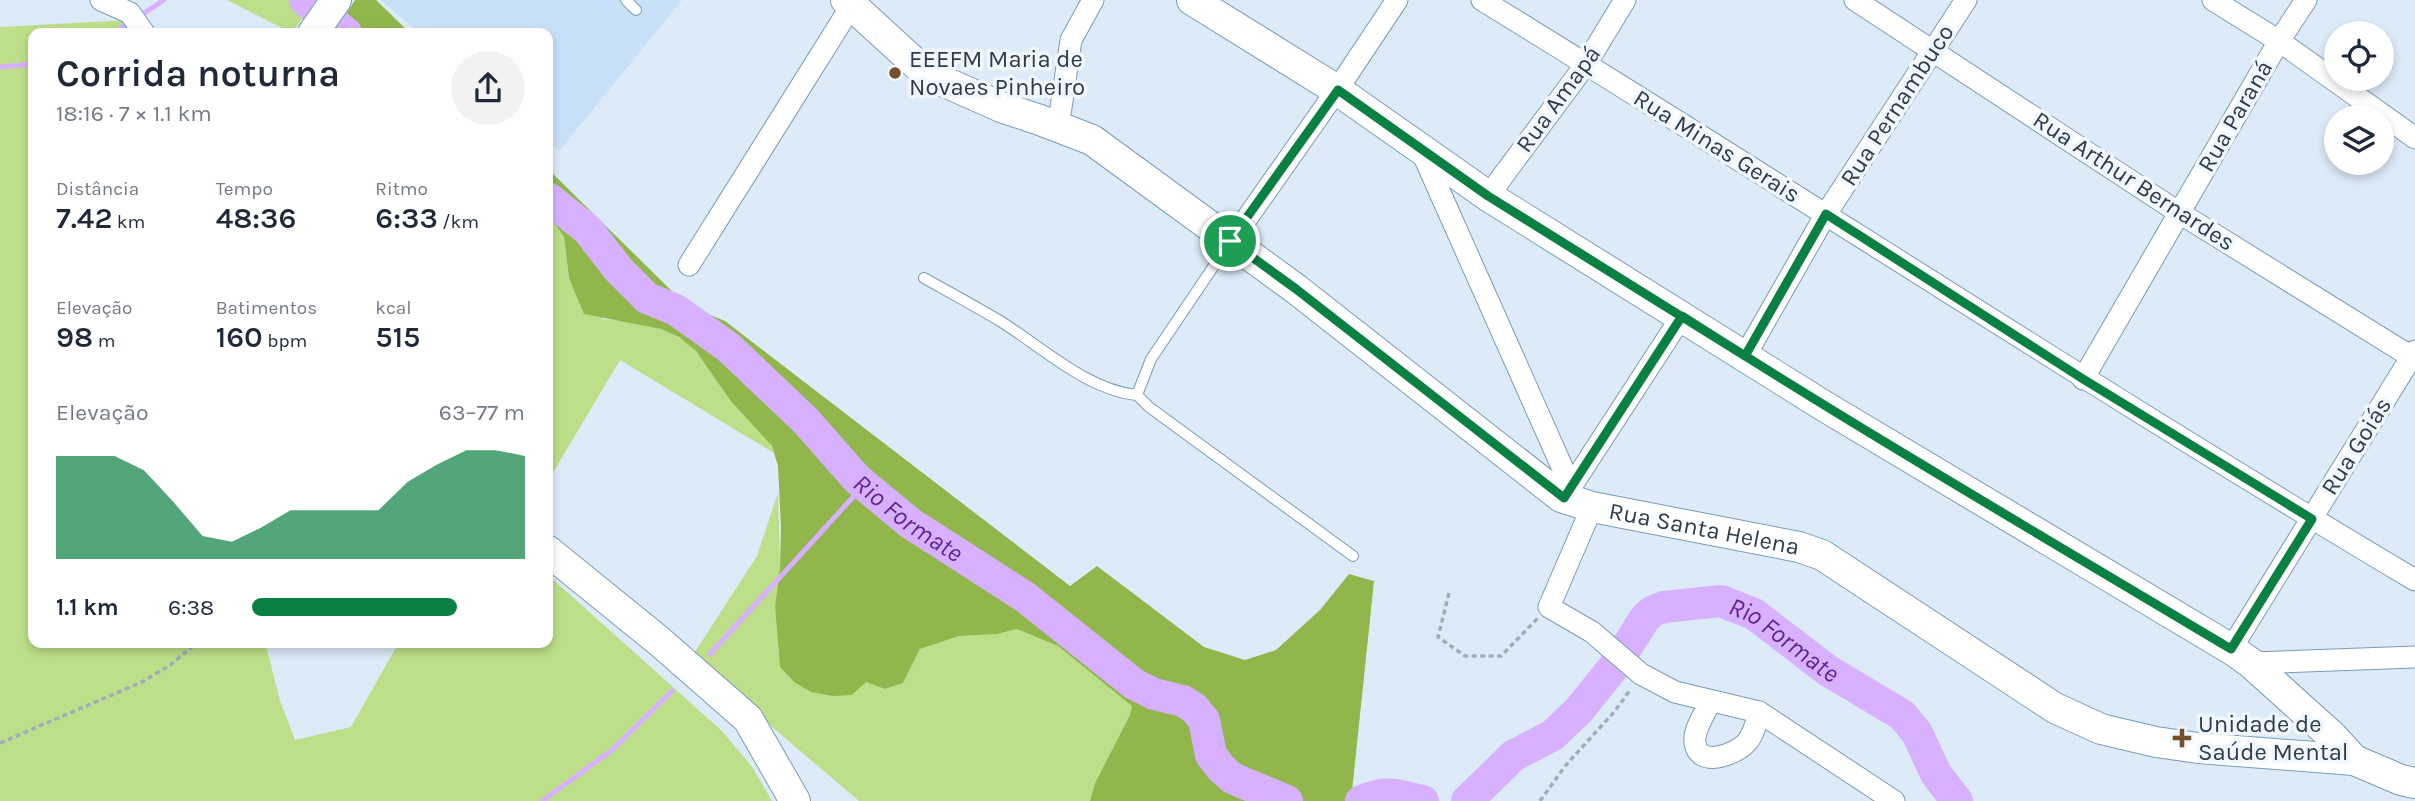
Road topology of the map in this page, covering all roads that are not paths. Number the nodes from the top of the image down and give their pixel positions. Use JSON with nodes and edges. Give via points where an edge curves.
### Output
{"nodes":[{"id":1,"x":100,"y":0,"type":"edge"},
{"id":2,"x":336,"y":0,"type":"edge"},
{"id":3,"x":626,"y":0,"type":"edge"},
{"id":4,"x":1093,"y":0,"type":"edge"},
{"id":5,"x":1192,"y":0,"type":"edge"},
{"id":6,"x":1397,"y":0,"type":"edge"},
{"id":7,"x":1482,"y":0,"type":"edge"},
{"id":8,"x":1625,"y":0,"type":"edge"},
{"id":9,"x":1855,"y":0,"type":"edge"},
{"id":10,"x":1966,"y":0,"type":"edge"},
{"id":11,"x":2213,"y":0,"type":"edge"},
{"id":12,"x":2306,"y":0,"type":"edge"},
{"id":13,"x":851,"y":2,"type":"edge"},
{"id":14,"x":636,"y":10,"type":"dead end"},
{"id":15,"x":140,"y":28,"type":"edge"},
{"id":16,"x":316,"y":28,"type":"edge"},
{"id":17,"x":2279,"y":41,"type":"junction"},
{"id":18,"x":1933,"y":49,"type":"junction"},
{"id":19,"x":1586,"y":64,"type":"junction"},
{"id":20,"x":1338,"y":90,"type":"junction"},
{"id":21,"x":1049,"y":124,"type":"junction"},
{"id":22,"x":2415,"y":138,"type":"edge"},
{"id":23,"x":1420,"y":148,"type":"junction"},
{"id":24,"x":1488,"y":196,"type":"junction"},
{"id":25,"x":2178,"y":212,"type":"junction"},
{"id":26,"x":1826,"y":214,"type":"junction"},
{"id":27,"x":1230,"y":241,"type":"junction"},
{"id":28,"x":689,"y":265,"type":"dead end"},
{"id":29,"x":924,"y":278,"type":"dead end"},
{"id":30,"x":1682,"y":316,"type":"junction"},
{"id":31,"x":2414,"y":355,"type":"edge"},
{"id":32,"x":1745,"y":356,"type":"junction"},
{"id":33,"x":2083,"y":379,"type":"junction"},
{"id":34,"x":1137,"y":395,"type":"junction"},
{"id":35,"x":1576,"y":497,"type":"junction"},
{"id":36,"x":2312,"y":519,"type":"junction"},
{"id":37,"x":553,"y":555,"type":"edge"},
{"id":38,"x":1353,"y":556,"type":"dead end"},
{"id":39,"x":2415,"y":580,"type":"edge"},
{"id":40,"x":2241,"y":656,"type":"junction"},
{"id":41,"x":2415,"y":657,"type":"edge"},
{"id":42,"x":1711,"y":701,"type":"junction"},
{"id":43,"x":1759,"y":712,"type":"junction"},
{"id":44,"x":2327,"y":748,"type":"junction"},
{"id":45,"x":2415,"y":783,"type":"edge"},
{"id":46,"x":1887,"y":799,"type":"edge"},
{"id":47,"x":795,"y":801,"type":"edge"}],
"edges":[{"from":1,"to":15,"type":"street","via":[[130,13]]},
{"from":2,"to":16,"type":"street"},
{"from":3,"to":14,"type":"lane"},
{"from":4,"to":21,"type":"street","via":[[1071,40]]},
{"from":5,"to":20,"type":"street"},
{"from":6,"to":20,"type":"street"},
{"from":7,"to":19,"type":"street","name":"Rua Minas Gerais"},
{"from":8,"to":19,"type":"street","name":"Rua Amapá"},
{"from":9,"to":18,"type":"street","name":"Rua Arthur Bernardes"},
{"from":10,"to":18,"type":"street","name":"Rua Pernambuco"},
{"from":11,"to":17,"type":"street"},
{"from":12,"to":17,"type":"street","name":"Rua Paraná"},
{"from":13,"to":21,"type":"street","name":"Rua Santa Helena","via":[[927,74]]},
{"from":13,"to":28,"type":"street"},
{"from":17,"to":22,"type":"street"},
{"from":17,"to":25,"type":"street","name":"Rua Paraná"},
{"from":18,"to":25,"type":"street","name":"Rua Arthur Bernardes"},
{"from":18,"to":26,"type":"street","name":"Rua Pernambuco"},
{"from":19,"to":24,"type":"street","name":"Rua Amapá"},
{"from":19,"to":26,"type":"street","name":"Rua Minas Gerais"},
{"from":20,"to":23,"type":"street"},
{"from":20,"to":27,"type":"street"},
{"from":21,"to":27,"type":"street","name":"Rua Santa Helena","via":[[1092,140]]},
{"from":23,"to":24,"type":"street"},
{"from":23,"to":35,"type":"street"},
{"from":24,"to":30,"type":"street"},
{"from":25,"to":31,"type":"street","name":"Rua Arthur Bernardes"},
{"from":25,"to":33,"type":"street","name":"Rua Paraná"},
{"from":26,"to":32,"type":"street","name":"Rua Pernambuco"},
{"from":26,"to":33,"type":"street","name":"Rua Minas Gerais"},
{"from":27,"to":34,"type":"lane","via":[[1151,359]]},
{"from":27,"to":35,"type":"street","name":"Rua Santa Helena"},
{"from":29,"to":34,"type":"lane","via":[[1100,387]]},
{"from":30,"to":32,"type":"street"},
{"from":30,"to":35,"type":"street"},
{"from":31,"to":36,"type":"street","name":"Rua Goiás"},
{"from":32,"to":40,"type":"street"},
{"from":33,"to":36,"type":"street","name":"Rua Minas Gerais"},
{"from":34,"to":38,"type":"lane"},
{"from":35,"to":42,"type":"street","via":[[1549,607],[1592,632],[1641,674],[1675,692]]},
{"from":35,"to":44,"type":"street","name":"Rua Santa Helena","via":[[1822,555],[2055,708],[2101,729],[2197,748]]},
{"from":36,"to":39,"type":"street","name":"Rua Minas Gerais"},
{"from":36,"to":40,"type":"street","name":"Rua Goiás"},
{"from":37,"to":47,"type":"street","via":[[748,719]]},
{"from":40,"to":41,"type":"street"},
{"from":40,"to":44,"type":"street"},
{"from":42,"to":43,"type":"street"},
{"from":42,"to":43,"type":"street","via":[[1695,743],[1709,757],[1723,757],[1748,741]]},
{"from":43,"to":46,"type":"street"},
{"from":44,"to":45,"type":"street","name":"Rua Santa Helena"}]}
